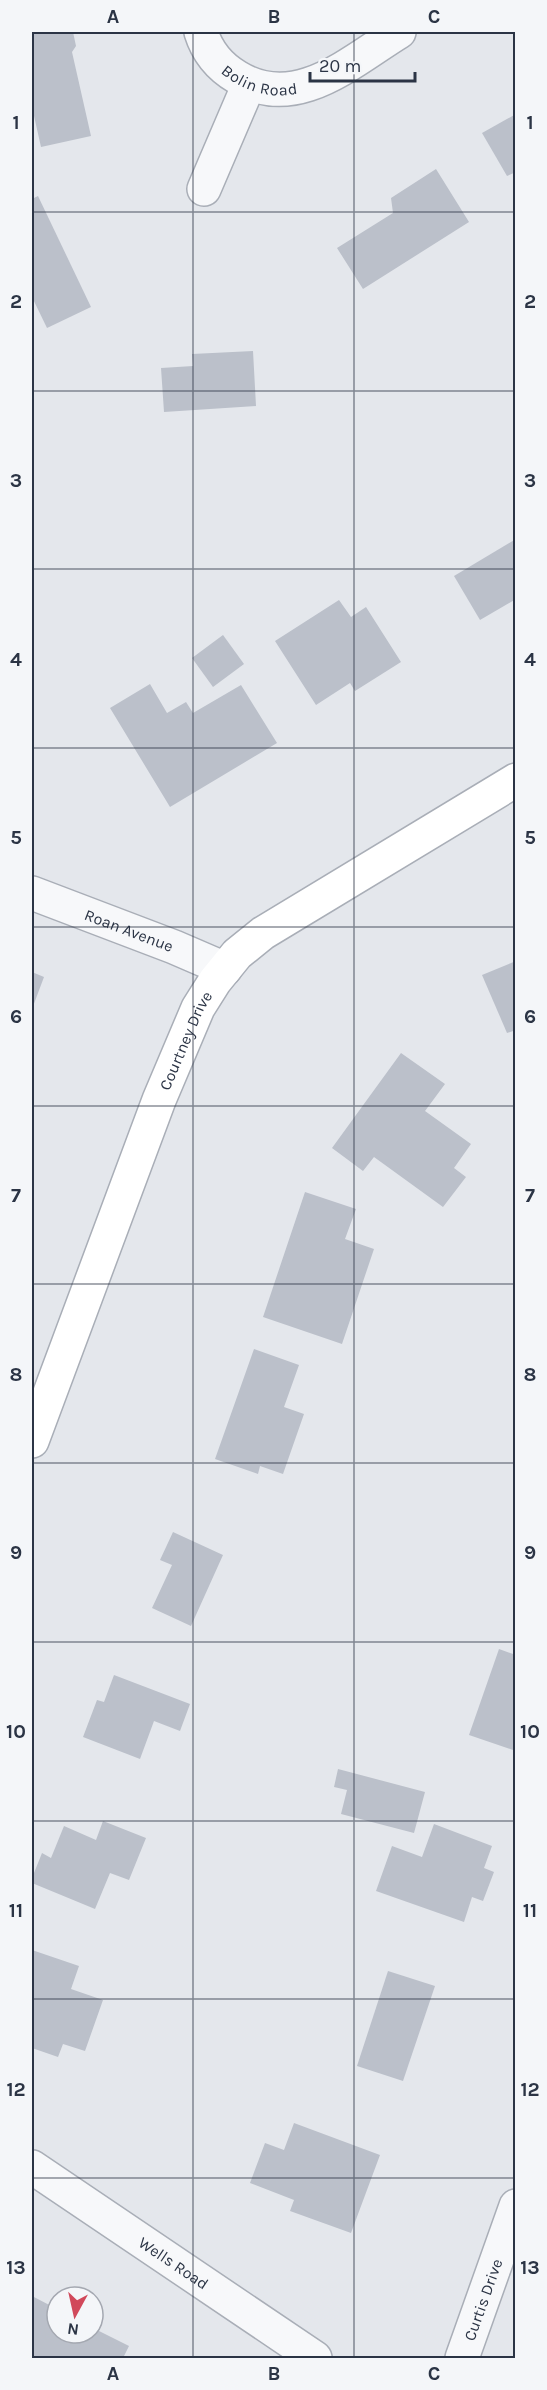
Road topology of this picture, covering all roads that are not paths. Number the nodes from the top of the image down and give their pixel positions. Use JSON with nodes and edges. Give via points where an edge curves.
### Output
{"nodes":[{"id":1,"x":201,"y":32,"type":"edge"},
{"id":2,"x":399,"y":32,"type":"edge"},
{"id":3,"x":249,"y":84,"type":"junction"},
{"id":4,"x":204,"y":189,"type":"dead end"},
{"id":5,"x":516,"y":780,"type":"edge"},
{"id":6,"x":32,"y":893,"type":"edge"},
{"id":7,"x":225,"y":969,"type":"junction"},
{"id":8,"x":32,"y":1441,"type":"edge"},
{"id":9,"x":32,"y":2167,"type":"edge"},
{"id":10,"x":516,"y":2206,"type":"edge"},
{"id":11,"x":315,"y":2358,"type":"edge"},
{"id":12,"x":462,"y":2358,"type":"edge"}],
"edges":[{"from":1,"to":3,"type":"street","name":"Bolin Road","via":[[213,56],[227,71]]},
{"from":2,"to":3,"type":"street","name":"Bolin Road","via":[[303,88],[283,91]]},
{"from":3,"to":4,"type":"street"},
{"from":5,"to":7,"type":"street","name":"Courtney Drive","via":[[263,933]]},
{"from":6,"to":7,"type":"street","name":"Roan Avenue"},
{"from":7,"to":8,"type":"street","name":"Courtney Drive","via":[[198,1008],[159,1100]]},
{"from":9,"to":11,"type":"street","name":"Wells Road"},
{"from":10,"to":12,"type":"street","name":"Curtis Drive"}]}
